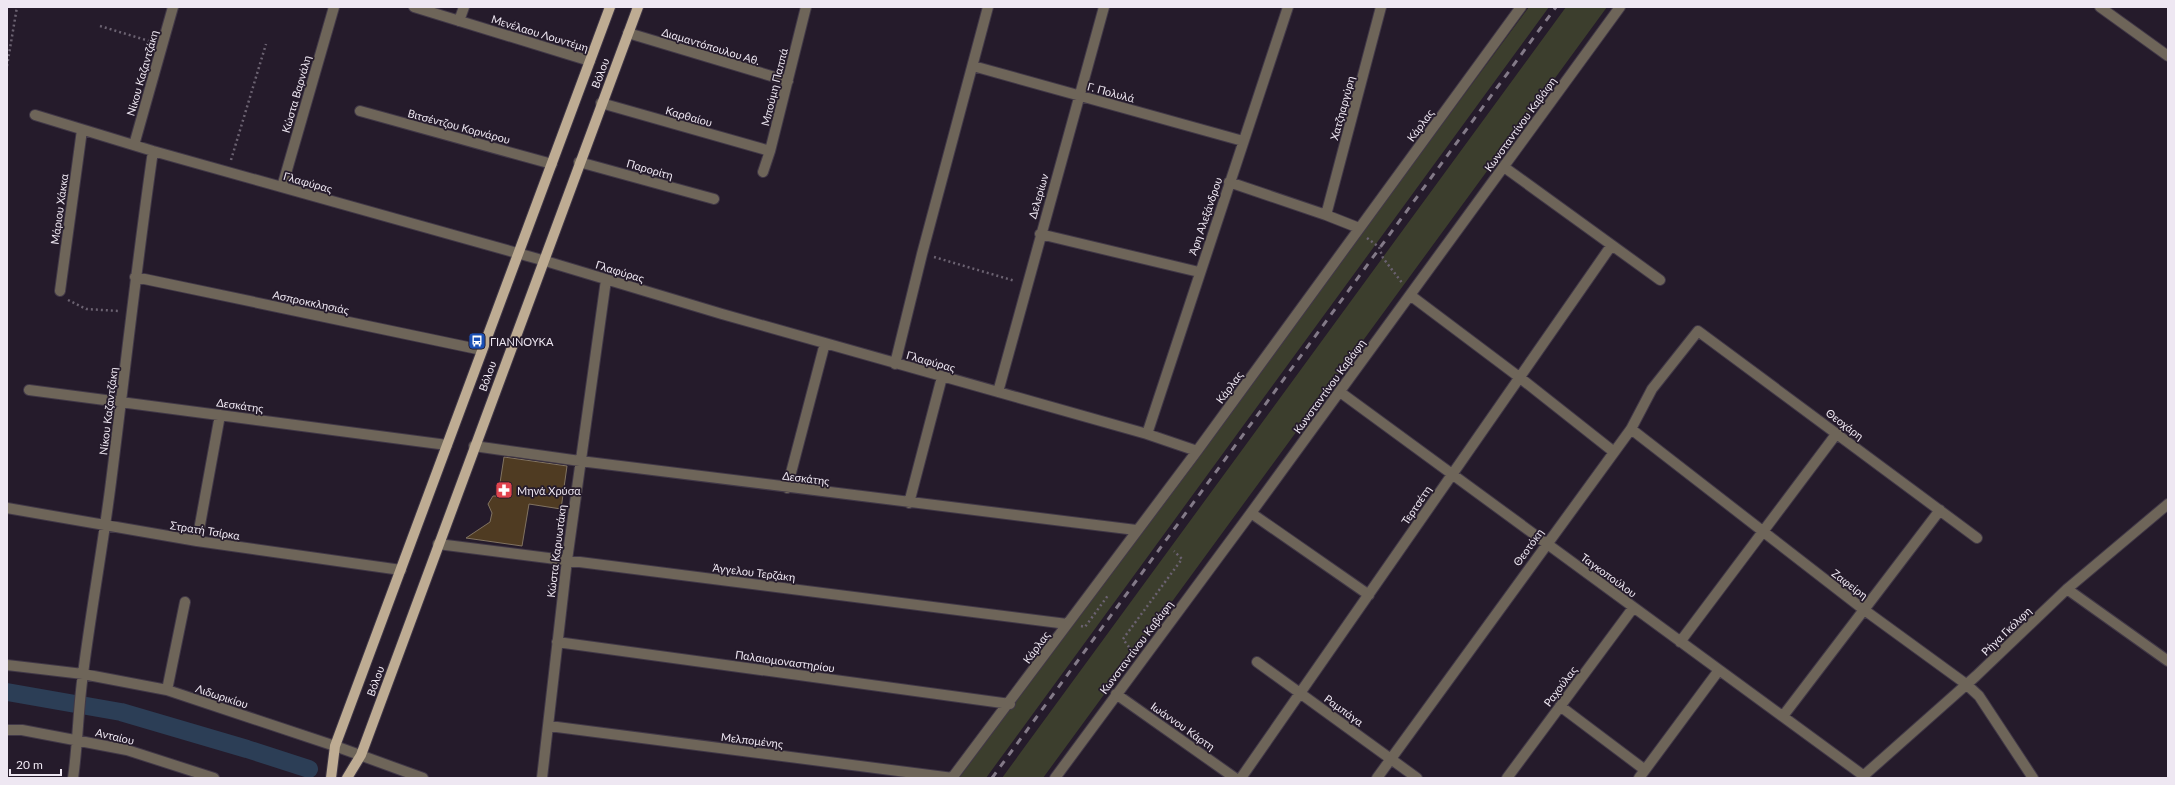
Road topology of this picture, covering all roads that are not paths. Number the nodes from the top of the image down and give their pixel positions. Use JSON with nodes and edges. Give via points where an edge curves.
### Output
{"nodes":[{"id":1,"x":173,"y":7,"type":"edge"},
{"id":2,"x":334,"y":7,"type":"edge"},
{"id":3,"x":414,"y":7,"type":"edge"},
{"id":4,"x":464,"y":7,"type":"edge"},
{"id":5,"x":610,"y":7,"type":"edge"},
{"id":6,"x":638,"y":7,"type":"edge"},
{"id":7,"x":806,"y":7,"type":"edge"},
{"id":8,"x":988,"y":7,"type":"edge"},
{"id":9,"x":1104,"y":7,"type":"edge"},
{"id":10,"x":1288,"y":7,"type":"edge"},
{"id":11,"x":1381,"y":7,"type":"edge"},
{"id":12,"x":1521,"y":7,"type":"edge"},
{"id":13,"x":1620,"y":7,"type":"edge"},
{"id":14,"x":2100,"y":7,"type":"edge"},
{"id":15,"x":459,"y":21,"type":"junction"},
{"id":16,"x":628,"y":33,"type":"junction"},
{"id":17,"x":2168,"y":56,"type":"edge"},
{"id":18,"x":590,"y":60,"type":"junction"},
{"id":19,"x":972,"y":66,"type":"junction"},
{"id":20,"x":788,"y":81,"type":"junction"},
{"id":21,"x":1079,"y":96,"type":"junction"},
{"id":22,"x":601,"y":103,"type":"junction"},
{"id":23,"x":360,"y":111,"type":"dead end"},
{"id":24,"x":35,"y":115,"type":"dead end"},
{"id":25,"x":82,"y":130,"type":"junction"},
{"id":26,"x":1242,"y":141,"type":"junction"},
{"id":27,"x":134,"y":145,"type":"junction"},
{"id":28,"x":153,"y":151,"type":"junction"},
{"id":29,"x":770,"y":151,"type":"junction"},
{"id":30,"x":579,"y":162,"type":"junction"},
{"id":31,"x":552,"y":164,"type":"junction"},
{"id":32,"x":1504,"y":167,"type":"junction"},
{"id":33,"x":763,"y":172,"type":"dead end"},
{"id":34,"x":1229,"y":182,"type":"junction"},
{"id":35,"x":282,"y":187,"type":"junction"},
{"id":36,"x":714,"y":199,"type":"dead end"},
{"id":37,"x":1326,"y":215,"type":"junction"},
{"id":38,"x":1359,"y":228,"type":"junction"},
{"id":39,"x":1040,"y":234,"type":"junction"},
{"id":40,"x":1611,"y":246,"type":"junction"},
{"id":41,"x":518,"y":254,"type":"junction"},
{"id":42,"x":542,"y":260,"type":"junction"},
{"id":43,"x":1199,"y":272,"type":"junction"},
{"id":44,"x":135,"y":277,"type":"junction"},
{"id":45,"x":606,"y":280,"type":"junction"},
{"id":46,"x":1660,"y":280,"type":"dead end"},
{"id":47,"x":60,"y":291,"type":"road end"},
{"id":48,"x":1410,"y":295,"type":"junction"},
{"id":49,"x":1698,"y":331,"type":"joint"},
{"id":50,"x":824,"y":343,"type":"junction"},
{"id":51,"x":482,"y":350,"type":"junction"},
{"id":52,"x":895,"y":364,"type":"junction"},
{"id":53,"x":942,"y":377,"type":"junction"},
{"id":54,"x":1519,"y":377,"type":"junction"},
{"id":55,"x":29,"y":390,"type":"dead end"},
{"id":56,"x":998,"y":392,"type":"junction"},
{"id":57,"x":1340,"y":392,"type":"junction"},
{"id":58,"x":122,"y":401,"type":"junction"},
{"id":59,"x":220,"y":415,"type":"junction"},
{"id":60,"x":1631,"y":429,"type":"junction"},
{"id":61,"x":1836,"y":433,"type":"junction"},
{"id":62,"x":1147,"y":434,"type":"junction"},
{"id":63,"x":447,"y":445,"type":"junction"},
{"id":64,"x":474,"y":446,"type":"junction"},
{"id":65,"x":1197,"y":451,"type":"junction"},
{"id":66,"x":1614,"y":452,"type":"junction"},
{"id":67,"x":580,"y":462,"type":"junction"},
{"id":68,"x":1452,"y":474,"type":"junction"},
{"id":69,"x":787,"y":488,"type":"junction"},
{"id":70,"x":909,"y":503,"type":"junction"},
{"id":71,"x":2168,"y":504,"type":"edge"},
{"id":72,"x":7,"y":508,"type":"edge"},
{"id":73,"x":1940,"y":510,"type":"junction"},
{"id":74,"x":1251,"y":513,"type":"junction"},
{"id":75,"x":105,"y":525,"type":"junction"},
{"id":76,"x":1136,"y":530,"type":"junction"},
{"id":77,"x":1763,"y":532,"type":"junction"},
{"id":78,"x":1977,"y":538,"type":"dead end"},
{"id":79,"x":197,"y":541,"type":"junction"},
{"id":80,"x":438,"y":544,"type":"junction"},
{"id":81,"x":1546,"y":544,"type":"junction"},
{"id":82,"x":567,"y":560,"type":"junction"},
{"id":83,"x":401,"y":570,"type":"junction"},
{"id":84,"x":2067,"y":589,"type":"junction"},
{"id":85,"x":1369,"y":595,"type":"junction"},
{"id":86,"x":185,"y":602,"type":"dead end"},
{"id":87,"x":1633,"y":608,"type":"junction"},
{"id":88,"x":1863,"y":609,"type":"junction"},
{"id":89,"x":1067,"y":624,"type":"junction"},
{"id":90,"x":557,"y":642,"type":"junction"},
{"id":91,"x":1680,"y":642,"type":"junction"},
{"id":92,"x":2168,"y":661,"type":"edge"},
{"id":93,"x":1256,"y":662,"type":"dead end"},
{"id":94,"x":7,"y":665,"type":"edge"},
{"id":95,"x":1719,"y":670,"type":"junction"},
{"id":96,"x":83,"y":674,"type":"junction"},
{"id":97,"x":1966,"y":684,"type":"junction"},
{"id":98,"x":167,"y":690,"type":"junction"},
{"id":99,"x":1116,"y":694,"type":"junction"},
{"id":100,"x":1301,"y":694,"type":"junction"},
{"id":101,"x":1010,"y":704,"type":"junction"},
{"id":102,"x":1560,"y":706,"type":"junction"},
{"id":103,"x":1784,"y":716,"type":"junction"},
{"id":104,"x":549,"y":726,"type":"junction"},
{"id":105,"x":7,"y":730,"type":"edge"},
{"id":106,"x":78,"y":740,"type":"junction"},
{"id":107,"x":335,"y":746,"type":"junction"},
{"id":108,"x":361,"y":755,"type":"junction"},
{"id":109,"x":1390,"y":759,"type":"junction"},
{"id":110,"x":1642,"y":774,"type":"edge"},
{"id":111,"x":1863,"y":777,"type":"edge"},
{"id":112,"x":73,"y":778,"type":"edge"},
{"id":113,"x":214,"y":778,"type":"edge"},
{"id":114,"x":331,"y":778,"type":"edge"},
{"id":115,"x":347,"y":778,"type":"edge"},
{"id":116,"x":423,"y":778,"type":"edge"},
{"id":117,"x":542,"y":778,"type":"edge"},
{"id":118,"x":953,"y":778,"type":"edge"},
{"id":119,"x":1055,"y":778,"type":"edge"},
{"id":120,"x":1235,"y":778,"type":"edge"},
{"id":121,"x":1241,"y":778,"type":"edge"},
{"id":122,"x":1377,"y":778,"type":"edge"},
{"id":123,"x":1417,"y":778,"type":"edge"},
{"id":124,"x":1506,"y":778,"type":"edge"},
{"id":125,"x":2032,"y":778,"type":"edge"}],
"edges":[{"from":1,"to":27,"type":"street","name":"Νίκου Καζαντζάκη"},
{"from":2,"to":35,"type":"street","name":"Κώστα Βαρνάλη"},
{"from":3,"to":15,"type":"street","name":"Μενέλαου Λουντέμη"},
{"from":4,"to":15,"type":"street"},
{"from":5,"to":18,"type":"main road","name":"Βόλου"},
{"from":6,"to":16,"type":"main road","name":"Βόλου"},
{"from":7,"to":20,"type":"street","name":"Μπούμη Παππά"},
{"from":8,"to":19,"type":"street"},
{"from":9,"to":21,"type":"street","name":"Δελερίων"},
{"from":10,"to":26,"type":"street","name":"Άρη Αλεξάνδρου"},
{"from":11,"to":37,"type":"street","name":"Χατζηαργύρη"},
{"from":12,"to":38,"type":"street","name":"Κάρλας"},
{"from":13,"to":32,"type":"street","name":"Κωνσταντίνου Καβάφη"},
{"from":14,"to":17,"type":"street"},
{"from":15,"to":18,"type":"street","name":"Μενέλαου Λουντέμη"},
{"from":16,"to":20,"type":"street","name":"Διαμαντόπουλου Αθ."},
{"from":16,"to":22,"type":"main road","name":"Βόλου"},
{"from":18,"to":31,"type":"main road","name":"Βόλου"},
{"from":19,"to":21,"type":"street","name":"Γ. Πολυλά"},
{"from":19,"to":52,"type":"street"},
{"from":20,"to":29,"type":"street","name":"Μπούμη Παππά"},
{"from":21,"to":26,"type":"street","name":"Γ. Πολυλά"},
{"from":21,"to":39,"type":"street","name":"Δελερίων"},
{"from":22,"to":29,"type":"street","name":"Καρθαίου"},
{"from":22,"to":30,"type":"main road","name":"Βόλου"},
{"from":23,"to":31,"type":"street","name":"Βιτσέντζου Κορνάρου"},
{"from":24,"to":25,"type":"street","name":"Γλαφύρας"},
{"from":25,"to":27,"type":"street","name":"Γλαφύρας"},
{"from":25,"to":47,"type":"street","name":"Μάριου Χάκκα"},
{"from":26,"to":34,"type":"street","name":"Άρη Αλεξάνδρου"},
{"from":27,"to":28,"type":"street","name":"Γλαφύρας"},
{"from":28,"to":35,"type":"street","name":"Γλαφύρας"},
{"from":28,"to":44,"type":"street","name":"Νίκου Καζαντζάκη"},
{"from":29,"to":33,"type":"street","name":"Μπούμη Παππά"},
{"from":30,"to":36,"type":"street","name":"Παρορίτη"},
{"from":30,"to":42,"type":"main road","name":"Βόλου"},
{"from":31,"to":41,"type":"main road","name":"Βόλου"},
{"from":32,"to":40,"type":"street"},
{"from":32,"to":48,"type":"street","name":"Κωνσταντίνου Καβάφη"},
{"from":34,"to":37,"type":"street"},
{"from":34,"to":43,"type":"street","name":"Άρη Αλεξάνδρου"},
{"from":35,"to":41,"type":"street","name":"Γλαφύρας"},
{"from":37,"to":38,"type":"street"},
{"from":38,"to":65,"type":"street","name":"Κάρλας"},
{"from":39,"to":43,"type":"street"},
{"from":39,"to":56,"type":"street","name":"Δελερίων"},
{"from":40,"to":46,"type":"street"},
{"from":40,"to":54,"type":"street","name":"Τερτσέτη"},
{"from":41,"to":42,"type":"street","name":"Γλαφύρας"},
{"from":41,"to":51,"type":"main road","name":"Βόλου"},
{"from":42,"to":45,"type":"street","name":"Γλαφύρας"},
{"from":42,"to":64,"type":"main road","name":"Βόλου"},
{"from":43,"to":62,"type":"street","name":"Άρη Αλεξάνδρου"},
{"from":44,"to":51,"type":"street","name":"Ασπροκκλησιάς"},
{"from":44,"to":58,"type":"street","name":"Νίκου Καζαντζάκη"},
{"from":45,"to":50,"type":"street","name":"Γλαφύρας"},
{"from":45,"to":67,"type":"street","name":"Κώστα Καρυωτάκη"},
{"from":48,"to":54,"type":"street"},
{"from":48,"to":57,"type":"street","name":"Κωνσταντίνου Καβάφη"},
{"from":49,"to":60,"type":"street","name":"Θεοτόκη","via":[[1652,389]]},
{"from":49,"to":61,"type":"street","name":"Θεοχάρη"},
{"from":50,"to":52,"type":"street","name":"Γλαφύρας"},
{"from":50,"to":69,"type":"street"},
{"from":51,"to":63,"type":"main road","name":"Βόλου"},
{"from":52,"to":53,"type":"street","name":"Γλαφύρας"},
{"from":53,"to":56,"type":"street","name":"Γλαφύρας"},
{"from":53,"to":70,"type":"street"},
{"from":54,"to":66,"type":"street"},
{"from":54,"to":68,"type":"street","name":"Τερτσέτη"},
{"from":55,"to":58,"type":"street","name":"Δεσκάτης"},
{"from":56,"to":62,"type":"street","name":"Γλαφύρας"},
{"from":57,"to":68,"type":"street","name":"Ταγκοπούλου"},
{"from":57,"to":74,"type":"street","name":"Κωνσταντίνου Καβάφη"},
{"from":58,"to":59,"type":"street","name":"Δεσκάτης"},
{"from":58,"to":75,"type":"street","name":"Νίκου Καζαντζάκη"},
{"from":59,"to":63,"type":"street","name":"Δεσκάτης"},
{"from":59,"to":79,"type":"street"},
{"from":60,"to":66,"type":"street","name":"Θεοτόκη"},
{"from":60,"to":77,"type":"street","name":"Ζαφείρη"},
{"from":61,"to":73,"type":"street","name":"Θεοχάρη"},
{"from":61,"to":77,"type":"street"},
{"from":62,"to":65,"type":"street","name":"Γλαφύρας"},
{"from":63,"to":83,"type":"main road","name":"Βόλου"},
{"from":64,"to":67,"type":"street","name":"Δεσκάτης"},
{"from":64,"to":80,"type":"main road","name":"Βόλου"},
{"from":65,"to":76,"type":"street","name":"Κάρλας"},
{"from":66,"to":81,"type":"street","name":"Θεοτόκη"},
{"from":67,"to":69,"type":"street","name":"Δεσκάτης"},
{"from":67,"to":82,"type":"street","name":"Κώστα Καρυωτάκη"},
{"from":68,"to":81,"type":"street","name":"Ταγκοπούλου"},
{"from":68,"to":85,"type":"street","name":"Τερτσέτη"},
{"from":69,"to":70,"type":"street","name":"Δεσκάτης"},
{"from":70,"to":76,"type":"street","name":"Δεσκάτης"},
{"from":71,"to":84,"type":"street","name":"Ρήγα Γκόλφη"},
{"from":72,"to":75,"type":"street","name":"Στρατή Τσίρκα"},
{"from":73,"to":78,"type":"street","name":"Θεοχάρη"},
{"from":73,"to":88,"type":"street"},
{"from":74,"to":85,"type":"street"},
{"from":74,"to":99,"type":"street","name":"Κωνσταντίνου Καβάφη"},
{"from":75,"to":79,"type":"street","name":"Στρατή Τσίρκα"},
{"from":75,"to":96,"type":"street","name":"Νίκου Καζαντζάκη"},
{"from":76,"to":89,"type":"street","name":"Κάρλας"},
{"from":77,"to":88,"type":"street","name":"Ζαφείρη"},
{"from":77,"to":91,"type":"street"},
{"from":79,"to":83,"type":"street","name":"Στρατή Τσίρκα"},
{"from":80,"to":82,"type":"street","name":"Άγγελου Τερζάκη"},
{"from":80,"to":108,"type":"main road","name":"Βόλου"},
{"from":81,"to":87,"type":"street","name":"Ταγκοπούλου"},
{"from":81,"to":109,"type":"street","name":"Θεοτόκη"},
{"from":82,"to":89,"type":"street","name":"Άγγελου Τερζάκη"},
{"from":82,"to":90,"type":"street","name":"Κώστα Καρυωτάκη"},
{"from":83,"to":107,"type":"main road","name":"Βόλου"},
{"from":84,"to":92,"type":"street"},
{"from":84,"to":97,"type":"street","name":"Ρήγα Γκόλφη"},
{"from":85,"to":100,"type":"street","name":"Τερτσέτη"},
{"from":86,"to":98,"type":"street"},
{"from":87,"to":91,"type":"street","name":"Ταγκοπούλου"},
{"from":87,"to":102,"type":"street","name":"Ραχούλας"},
{"from":88,"to":97,"type":"street","name":"Ζαφείρη"},
{"from":88,"to":103,"type":"street"},
{"from":89,"to":101,"type":"street","name":"Κάρλας"},
{"from":90,"to":101,"type":"street","name":"Παλαιομοναστηρίου"},
{"from":90,"to":104,"type":"street","name":"Κώστα Καρυωτάκη"},
{"from":91,"to":95,"type":"street","name":"Ταγκοπούλου"},
{"from":93,"to":100,"type":"street","name":"Ραμπάγα"},
{"from":94,"to":96,"type":"street","name":"Λιδωρικίου"},
{"from":95,"to":103,"type":"street","name":"Ταγκοπούλου"},
{"from":95,"to":110,"type":"street"},
{"from":96,"to":98,"type":"street","name":"Λιδωρικίου"},
{"from":96,"to":106,"type":"street","name":"Νίκου Καζαντζάκη"},
{"from":97,"to":111,"type":"street","name":"Ρήγα Γκόλφη"},
{"from":97,"to":125,"type":"street","name":"Ζαφείρη","via":[[1979,696]]},
{"from":98,"to":107,"type":"street","name":"Λιδωρικίου"},
{"from":99,"to":119,"type":"street","name":"Κωνσταντίνου Καβάφη"},
{"from":99,"to":120,"type":"street","name":"Ιωάννου Κάρτη"},
{"from":100,"to":109,"type":"street","name":"Ραμπάγα"},
{"from":100,"to":121,"type":"street","name":"Τερτσέτη"},
{"from":101,"to":118,"type":"street","name":"Κάρλας"},
{"from":102,"to":110,"type":"street"},
{"from":102,"to":124,"type":"street","name":"Ραχούλας"},
{"from":103,"to":111,"type":"street","name":"Ταγκοπούλου"},
{"from":104,"to":117,"type":"street","name":"Κώστα Καρυωτάκη"},
{"from":104,"to":118,"type":"street","name":"Μελπομένης"},
{"from":105,"to":106,"type":"street","name":"Ανταίου","via":[[22,730]]},
{"from":106,"to":112,"type":"street","name":"Νίκου Καζαντζάκη"},
{"from":106,"to":113,"type":"street","name":"Ανταίου","via":[[127,750]]},
{"from":107,"to":108,"type":"street","name":"Λιδωρικίου"},
{"from":107,"to":114,"type":"main road","name":"Βόλου"},
{"from":108,"to":115,"type":"main road","name":"Βόλου"},
{"from":108,"to":116,"type":"street","name":"Λιδωρικίου"},
{"from":109,"to":122,"type":"street","name":"Θεοτόκη"},
{"from":109,"to":123,"type":"street","name":"Ραμπάγα"}]}
